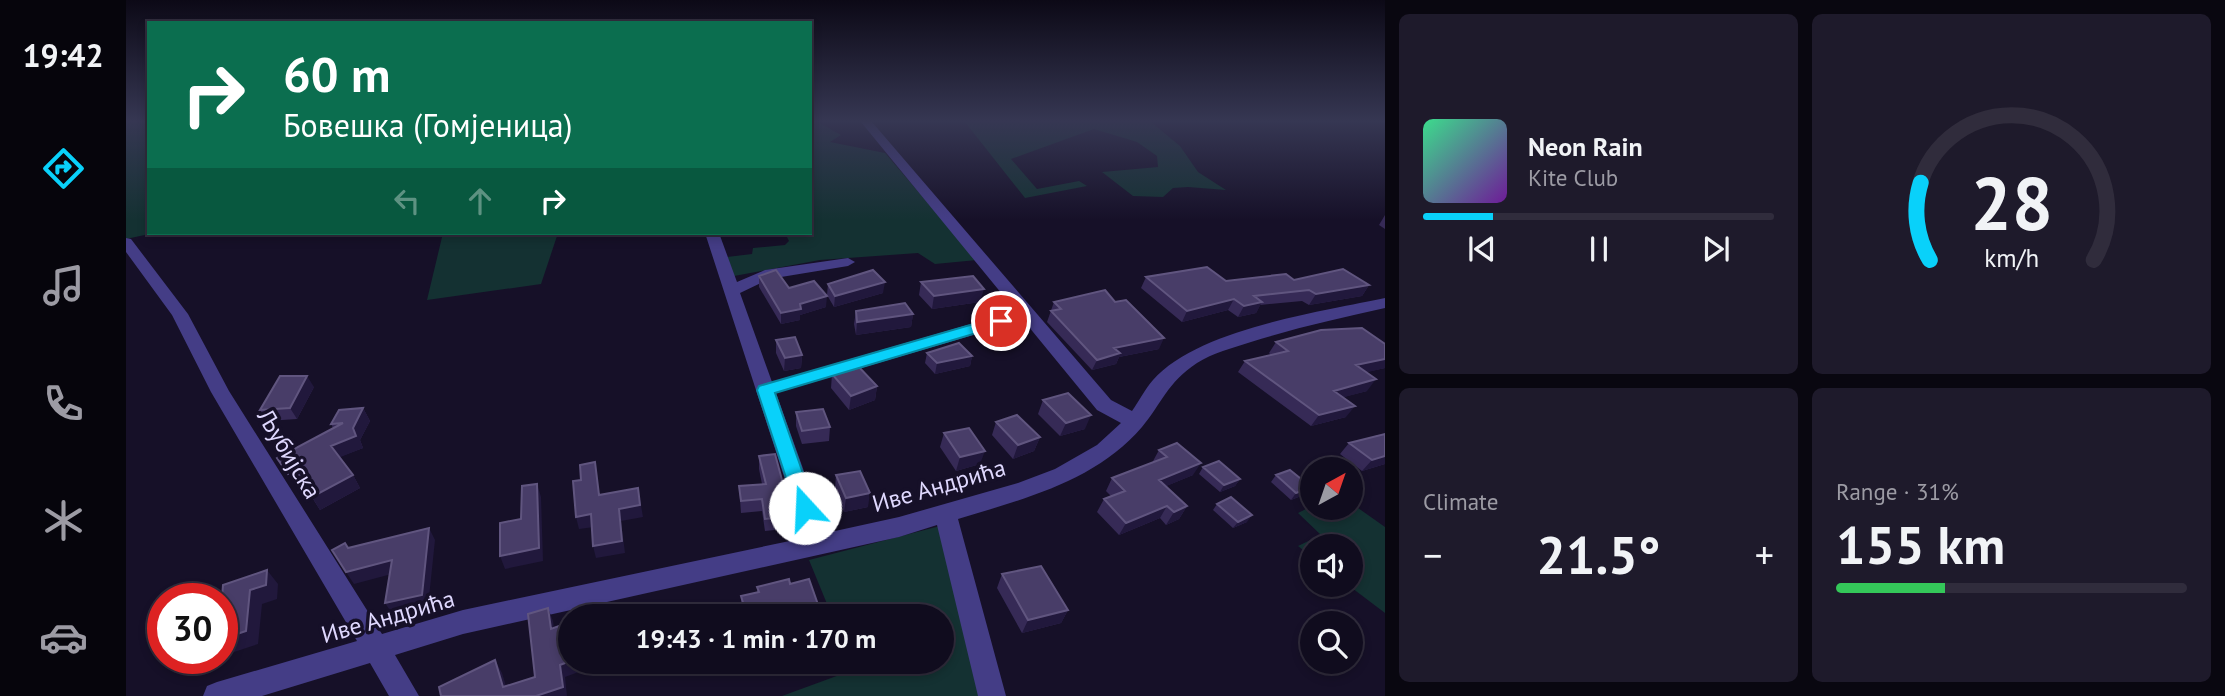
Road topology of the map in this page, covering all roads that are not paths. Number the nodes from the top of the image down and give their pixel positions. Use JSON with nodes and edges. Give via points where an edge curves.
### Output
{"nodes":[{"id":1,"x":893,"y":154,"type":"edge"},
{"id":2,"x":713,"y":235,"type":"edge"},
{"id":3,"x":126,"y":242,"type":"edge"},
{"id":4,"x":848,"y":262,"type":"dead end"},
{"id":5,"x":731,"y":290,"type":"junction"},
{"id":6,"x":1385,"y":303,"type":"edge"},
{"id":7,"x":1001,"y":321,"type":"dead end"},
{"id":8,"x":765,"y":390,"type":"junction"},
{"id":9,"x":1135,"y":422,"type":"junction"},
{"id":10,"x":946,"y":514,"type":"junction"},
{"id":11,"x":818,"y":544,"type":"junction"},
{"id":12,"x":376,"y":649,"type":"junction"},
{"id":13,"x":217,"y":696,"type":"edge"},
{"id":14,"x":405,"y":696,"type":"edge"},
{"id":15,"x":992,"y":696,"type":"edge"}],
"edges":[{"from":1,"to":9,"type":"street","via":[[1104,405]]},
{"from":2,"to":5,"type":"street"},
{"from":3,"to":12,"type":"street","name":"Љубијска","via":[[180,314],[220,392]]},
{"from":4,"to":5,"type":"street","via":[[765,275]]},
{"from":5,"to":8,"type":"street"},
{"from":6,"to":9,"type":"street","name":"Иве Андрића","via":[[1293,323],[1209,349],[1160,384]]},
{"from":7,"to":8,"type":"street"},
{"from":8,"to":11,"type":"street"},
{"from":9,"to":10,"type":"street","name":"Иве Андрића","via":[[1104,450],[1063,475]]},
{"from":10,"to":11,"type":"street","name":"Иве Андрића"},
{"from":10,"to":15,"type":"street"},
{"from":11,"to":12,"type":"street","name":"Иве Андрића","via":[[463,622]]},
{"from":12,"to":13,"type":"street","name":"Иве Андрића"},
{"from":12,"to":14,"type":"street","name":"Љубијска"}]}
